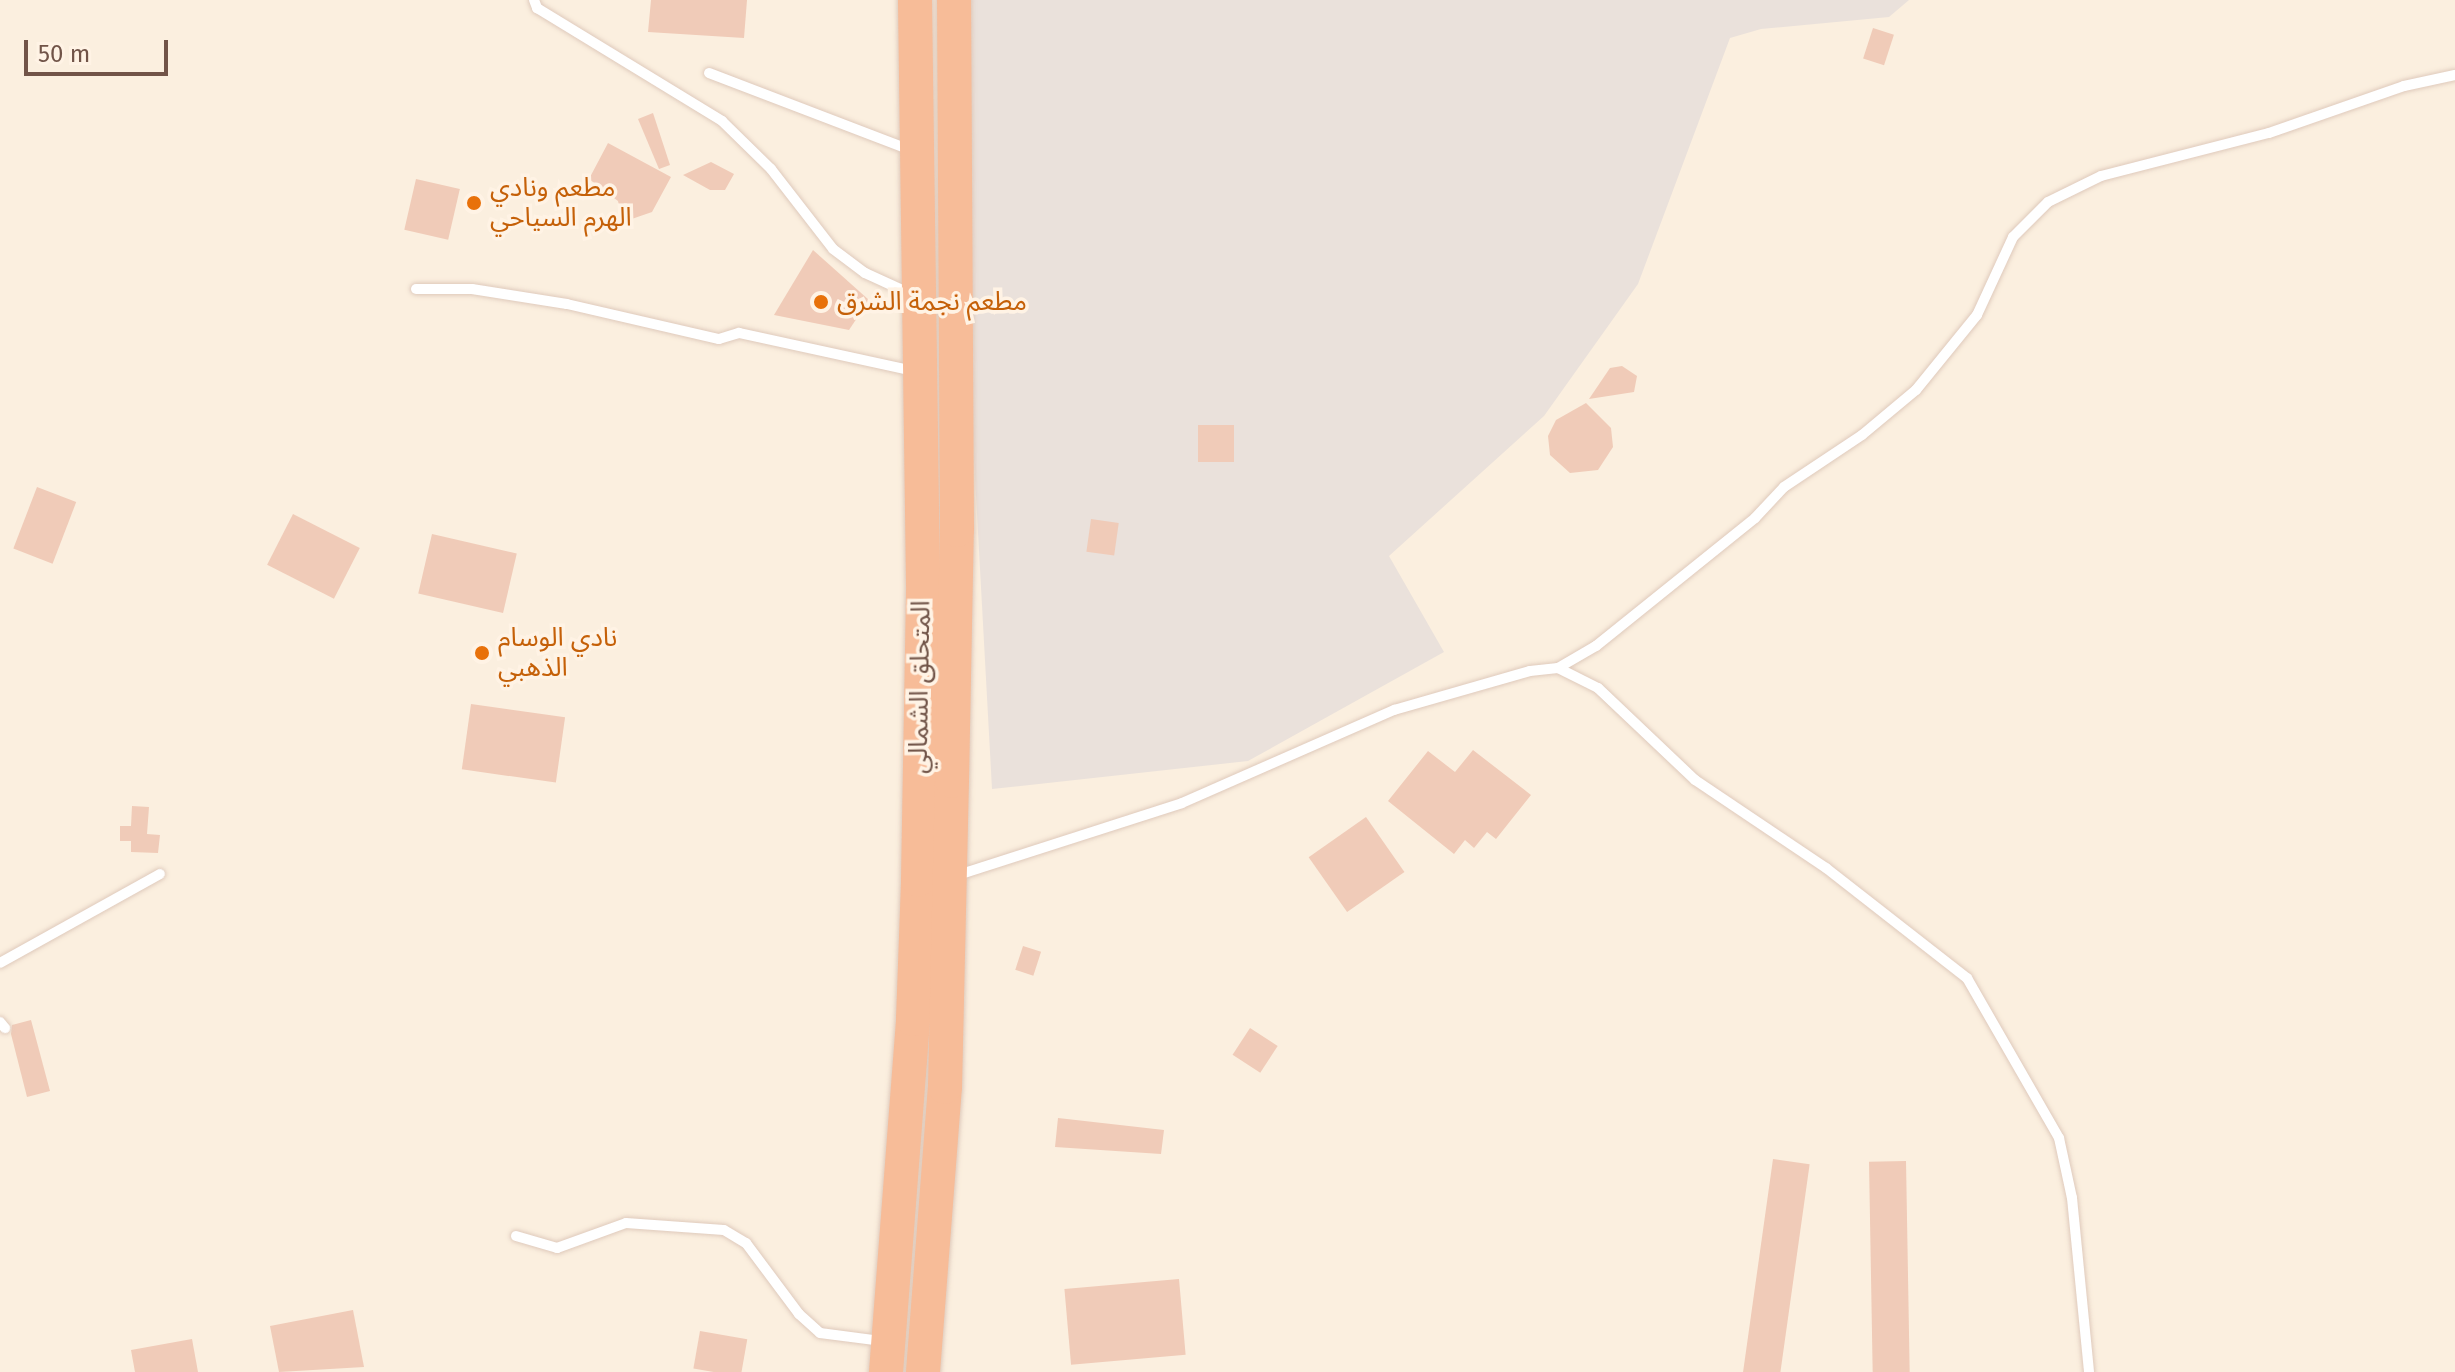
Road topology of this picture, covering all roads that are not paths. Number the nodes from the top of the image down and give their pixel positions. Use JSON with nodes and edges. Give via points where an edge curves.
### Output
{"nodes":[{"id":1,"x":534,"y":0,"type":"edge"},
{"id":2,"x":915,"y":0,"type":"edge"},
{"id":3,"x":954,"y":0,"type":"edge"},
{"id":4,"x":709,"y":73,"type":"dead end"},
{"id":5,"x":2455,"y":75,"type":"edge"},
{"id":6,"x":917,"y":152,"type":"junction"},
{"id":7,"x":416,"y":289,"type":"dead end"},
{"id":8,"x":918,"y":298,"type":"junction"},
{"id":9,"x":919,"y":373,"type":"junction"},
{"id":10,"x":1558,"y":668,"type":"junction"},
{"id":11,"x":160,"y":874,"type":"dead end"},
{"id":12,"x":949,"y":878,"type":"junction"},
{"id":13,"x":0,"y":963,"type":"edge"},
{"id":14,"x":516,"y":1236,"type":"dead end"},
{"id":15,"x":887,"y":1357,"type":"edge"},
{"id":16,"x":923,"y":1372,"type":"edge"},
{"id":17,"x":2089,"y":1372,"type":"edge"}],
"edges":[{"from":1,"to":8,"type":"lane","via":[[537,8],[722,121],[771,169],[833,249],[865,273]]},
{"from":2,"to":6,"type":"highway","name":"المتحلق الشمالي"},
{"from":3,"to":12,"type":"highway","name":"المتحلق الشمالي","via":[[957,530]]},
{"from":4,"to":6,"type":"lane"},
{"from":5,"to":10,"type":"lane","via":[[2404,86],[2269,133],[2101,176],[2048,202],[2013,237],[1977,315],[1916,390],[1862,435],[1784,487],[1755,518],[1596,646]]},
{"from":6,"to":8,"type":"highway","name":"المتحلق الشمالي"},
{"from":7,"to":9,"type":"lane","via":[[472,289],[567,304],[719,339],[739,333]]},
{"from":8,"to":9,"type":"highway","name":"المتحلق الشمالي"},
{"from":9,"to":15,"type":"highway","name":"المتحلق الشمالي","via":[[923,582],[914,1003]]},
{"from":10,"to":12,"type":"lane","via":[[1530,671],[1394,710],[1182,803]]},
{"from":10,"to":17,"type":"lane","via":[[1598,688],[1695,780],[1826,868],[1946,956],[1967,978],[2059,1138],[2072,1198]]},
{"from":11,"to":13,"type":"lane"},
{"from":12,"to":16,"type":"highway","name":"المتحلق الشمالي","via":[[945,1087]]},
{"from":14,"to":15,"type":"lane","via":[[557,1248],[626,1223],[724,1230],[746,1243],[799,1314],[820,1333]]}]}
